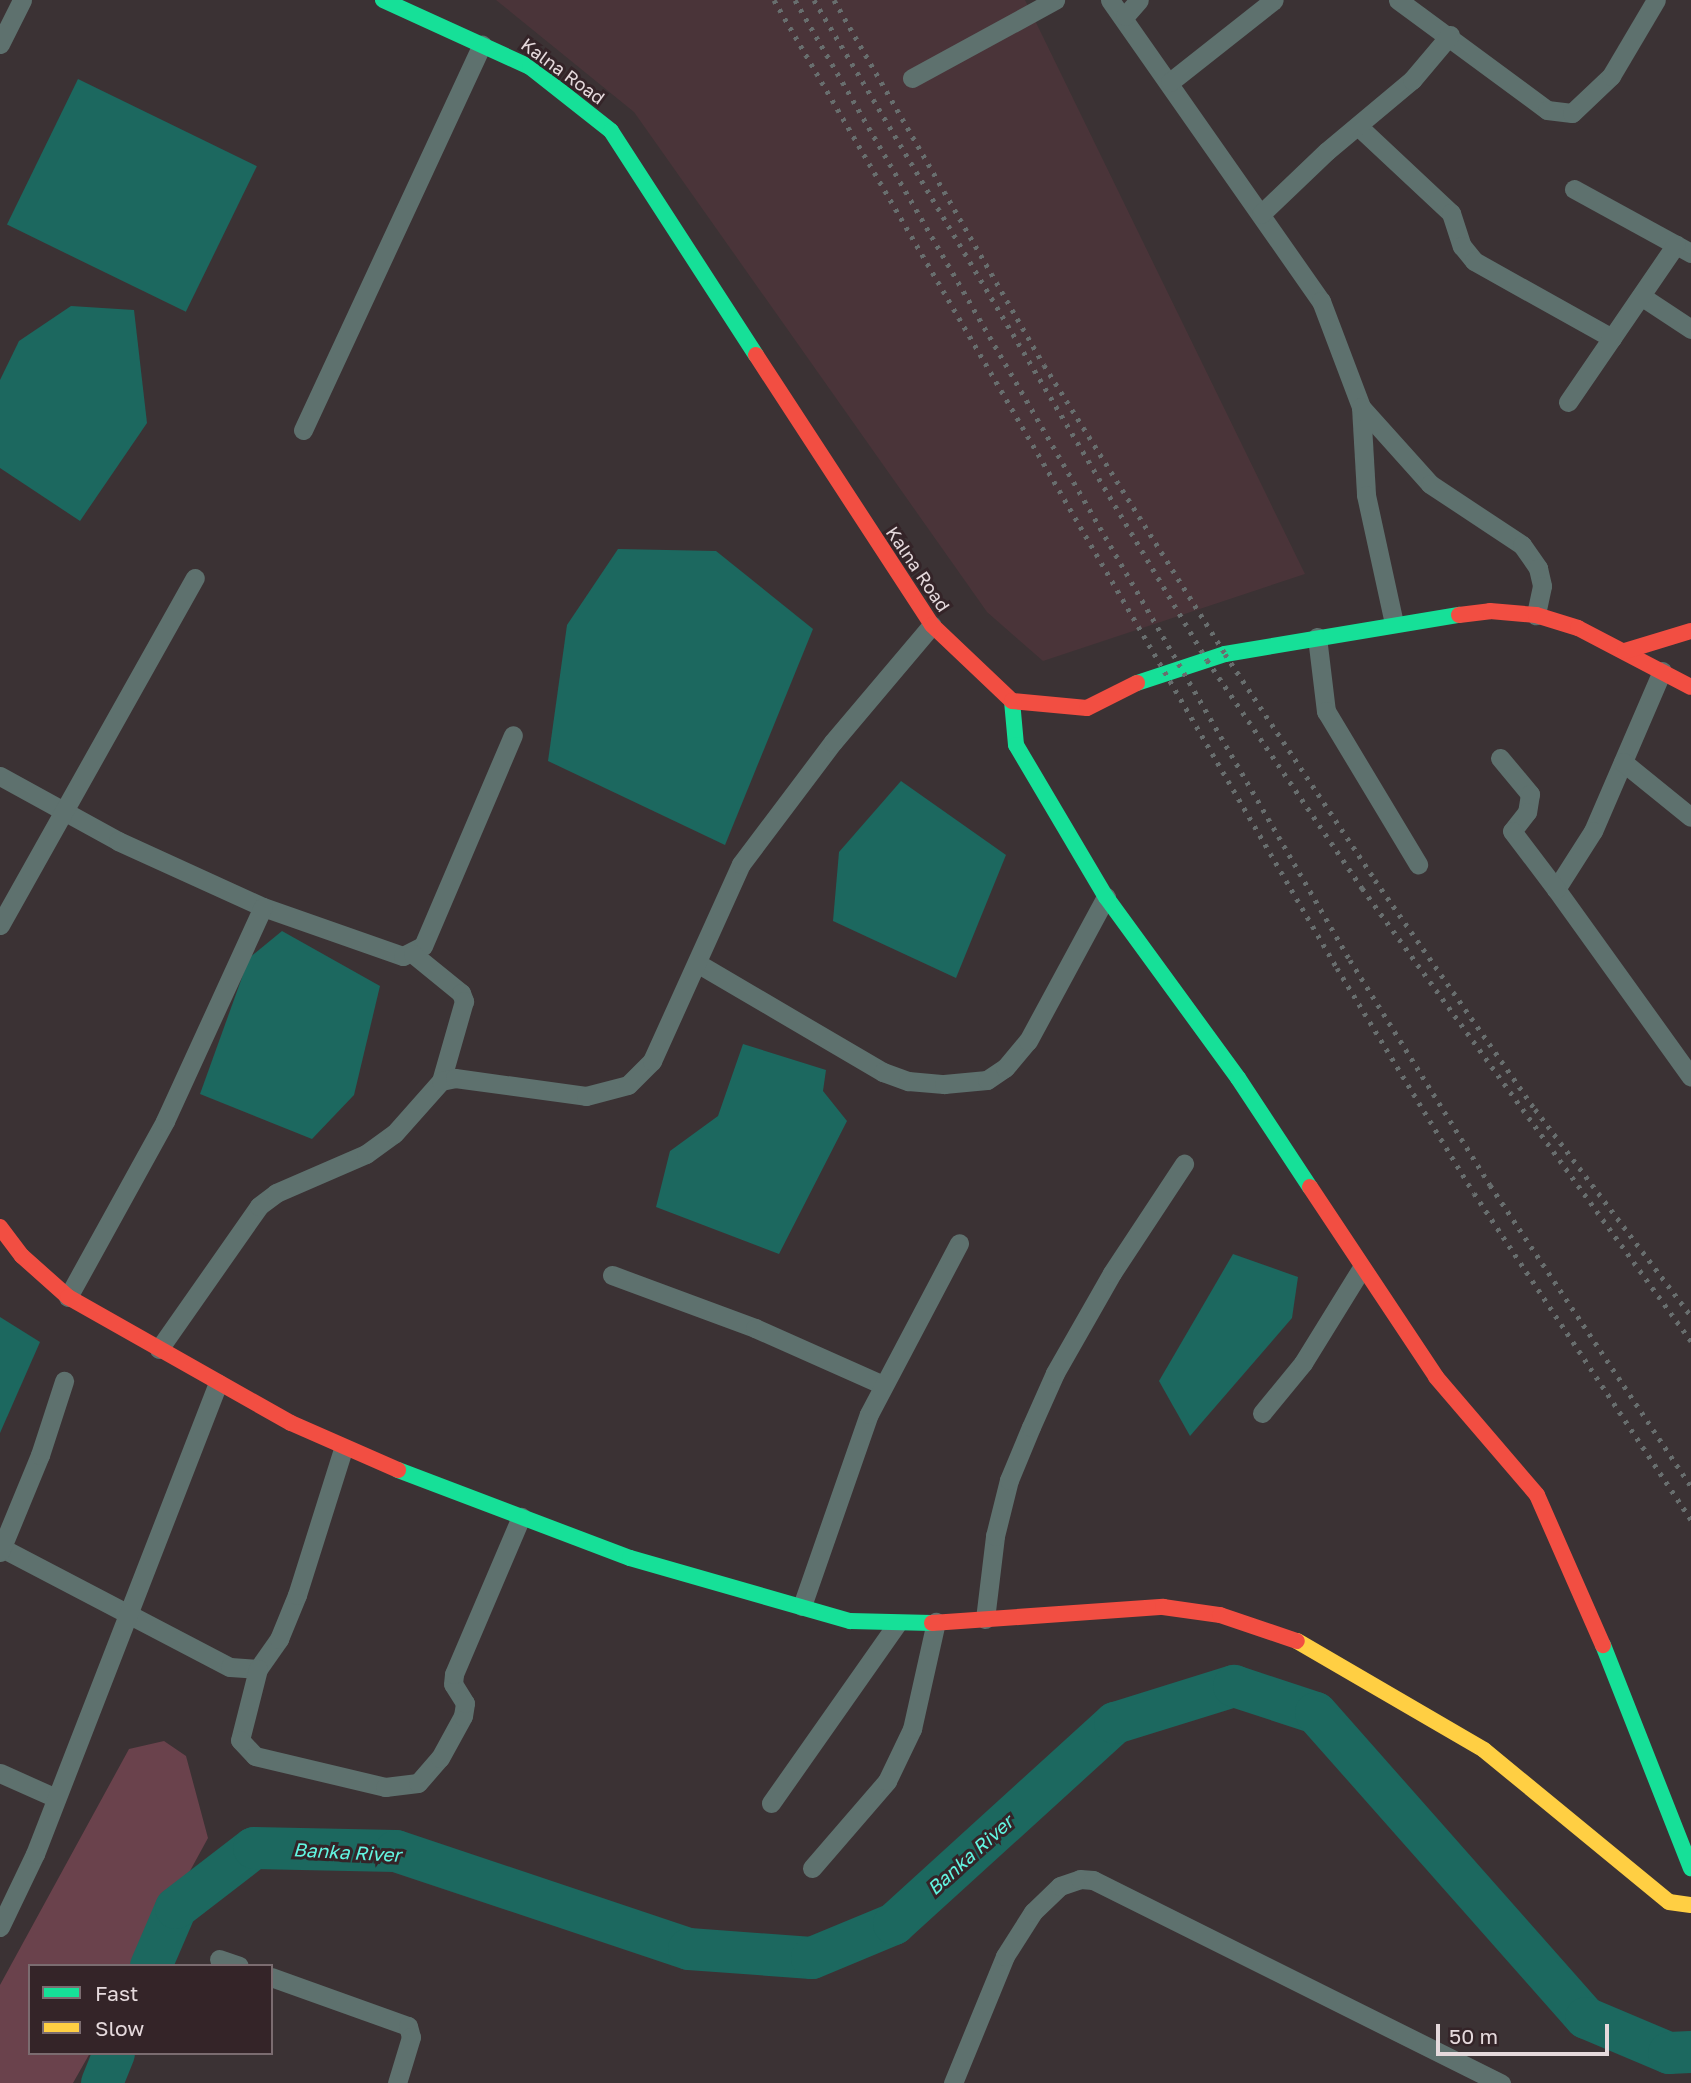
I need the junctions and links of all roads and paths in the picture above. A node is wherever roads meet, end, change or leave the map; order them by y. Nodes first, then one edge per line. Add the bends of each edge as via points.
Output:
1 (22, 0) edge
2 (383, 0) edge
3 (1055, 0) edge
4 (1110, 0) edge
5 (1139, 0) edge
6 (1274, 0) edge
7 (1398, 0) edge
8 (1656, 0) edge
9 (1125, 16) junction
10 (1450, 35) junction
11 (0, 44) edge
12 (482, 44) junction
13 (912, 78) dead end
14 (1170, 82) junction
15 (1359, 127) junction
16 (1574, 189) dead end
17 (1261, 214) junction
18 (1684, 249) edge
19 (1641, 296) junction
20 (1691, 330) edge
21 (1612, 338) junction
22 (1568, 402) dead end
23 (1361, 407) junction
24 (303, 430) dead end
25 (195, 578) dead end
26 (1536, 615) junction
27 (1394, 623) junction
28 (932, 625) junction
29 (1691, 631) edge
30 (1317, 637) junction
31 (1625, 651) junction
32 (1662, 671) junction
33 (1691, 687) edge
34 (1012, 701) junction
35 (513, 735) dead end
36 (1500, 758) dead end
37 (1623, 762) junction
38 (0, 776) edge
39 (65, 812) junction
40 (1691, 817) edge
41 (1418, 864) dead end
42 (1556, 889) junction
43 (1106, 897) junction
44 (263, 907) junction
45 (0, 925) edge
46 (414, 954) junction
47 (697, 963) junction
48 (1691, 1077) edge
49 (441, 1081) junction
50 (1184, 1164) dead end
51 (0, 1227) edge
52 (959, 1243) dead end
53 (1361, 1269) junction
54 (612, 1275) dead end
55 (68, 1297) junction
56 (159, 1349) junction
57 (64, 1381) dead end
58 (218, 1383) junction
59 (883, 1385) junction
60 (1262, 1412) dead end
61 (343, 1450) junction
62 (521, 1517) junction
63 (1, 1549) edge
64 (802, 1606) junction
65 (128, 1616) junction
66 (985, 1619) junction
67 (936, 1622) junction
68 (896, 1625) junction
69 (258, 1669) junction
70 (0, 1773) edge
71 (56, 1798) junction
72 (771, 1803) dead end
73 (812, 1868) dead end
74 (1691, 1868) edge
75 (1691, 1905) edge
76 (0, 1927) edge
77 (219, 1959) dead end
78 (233, 1964) edge
79 (273, 1978) edge
80 (397, 2083) edge
81 (953, 2083) edge
82 (1502, 2083) edge

1 - 11 street
2 - 12 street, Kalna Road
3 - 13 street
4 - 9 street
5 - 9 street
6 - 14 street
7 - 10 street
8 - 10 street via 1611,76 1573,113 1547,110
9 - 14 street
10 - 15 street via 1412,80
12 - 24 street
12 - 28 street, Kalna Road via 530,67 611,131
14 - 17 street
15 - 17 street
15 - 21 street via 1451,213 1462,246 1474,261
16 - 18 street
17 - 23 street via 1321,301
18 - 19 street
19 - 20 street
19 - 21 street
21 - 22 street
23 - 26 street via 1430,484 1522,545 1538,568 1542,586
23 - 27 street via 1366,495
25 - 39 street
26 - 27 street via 1490,611
26 - 31 street via 1578,628
27 - 30 street
28 - 34 street, Kalna Road
28 - 47 street via 833,743 741,864
29 - 31 street
30 - 34 street via 1225,654 1159,673 1087,708
30 - 41 street via 1325,711
31 - 32 street
32 - 33 street
32 - 37 street
34 - 43 street via 1016,745
35 - 46 street via 423,946
36 - 42 street via 1530,794 1527,812 1512,831
37 - 40 street
37 - 42 street via 1593,831
38 - 39 street
39 - 44 street
39 - 45 street
42 - 48 street
43 - 47 street via 1028,1041 1005,1068 987,1080 944,1084 908,1081 883,1072
43 - 53 street via 1238,1078
44 - 46 street via 403,956
44 - 55 street via 165,1121
46 - 49 street via 461,993 464,1001
47 - 49 street via 652,1061 628,1085 586,1096 455,1078
49 - 56 street via 394,1134 366,1154 276,1193 259,1206 207,1274
50 - 66 street via 1112,1273 1055,1373 1031,1427 1009,1480 995,1536
51 - 55 street via 22,1256
52 - 59 street
53 - 60 street via 1303,1363
53 - 74 street via 1436,1377 1537,1494 1617,1676
54 - 59 street via 755,1328
55 - 56 street
56 - 58 street
57 - 63 street
58 - 61 street
58 - 65 street
59 - 64 street via 869,1413
61 - 62 street
61 - 69 street via 297,1595 279,1640
62 - 64 street via 631,1558
62 - 69 street via 454,1674 453,1684 465,1703 463,1716 440,1758 418,1783 385,1787 254,1756 240,1740
63 - 65 street
64 - 68 street via 850,1621
65 - 69 street via 230,1667
65 - 71 street
66 - 67 street
66 - 75 street via 1163,1607 1220,1615 1272,1631 1305,1645 1484,1750 1670,1902
67 - 68 street
67 - 73 street via 912,1730 887,1781
68 - 72 street
70 - 71 street
71 - 76 street
77 - 78 street
79 - 80 street via 408,2026 411,2037
81 - 82 street via 1005,1956 1026,1923 1060,1886 1080,1879 1105,1886

